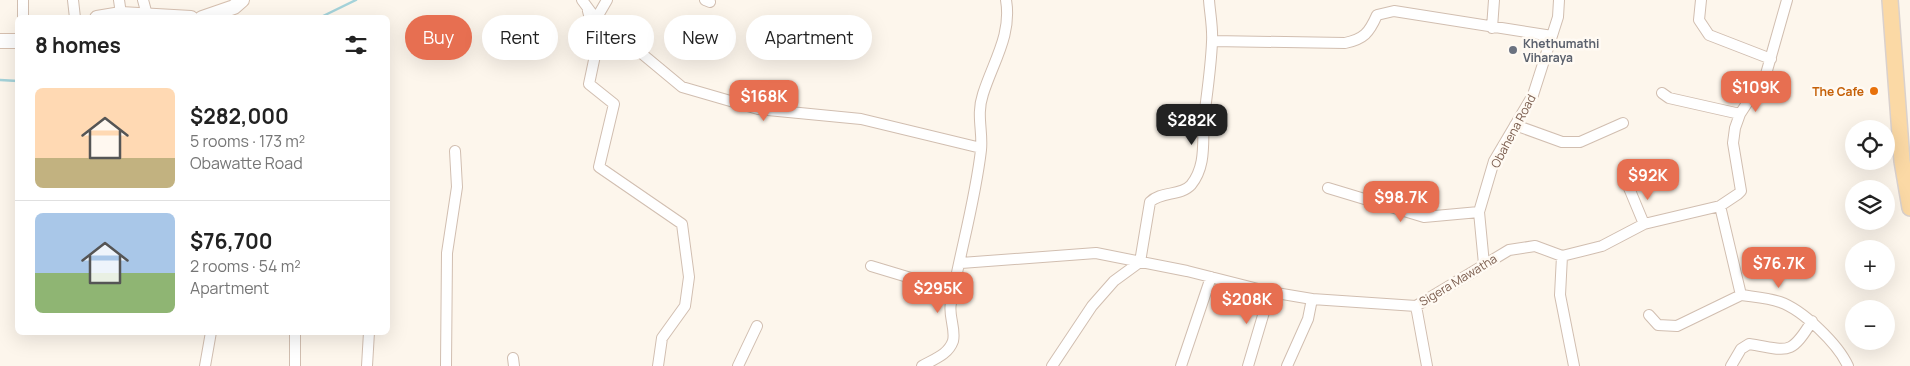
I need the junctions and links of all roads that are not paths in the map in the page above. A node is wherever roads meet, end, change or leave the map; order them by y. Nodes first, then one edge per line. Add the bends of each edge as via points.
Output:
1 (23, 0) edge
2 (73, 0) edge
3 (143, 0) edge
4 (582, 0) edge
5 (607, 0) edge
6 (1006, 0) edge
7 (1210, 0) edge
8 (1494, 0) edge
9 (1559, 0) edge
10 (1701, 0) edge
11 (1788, 0) edge
12 (1890, 0) edge
13 (235, 2) edge
14 (120, 7) edge
15 (588, 10) junction
16 (23, 15) edge
17 (75, 15) edge
18 (103, 15) edge
19 (147, 15) joint
20 (208, 15) edge
21 (592, 15) edge
22 (598, 15) edge
23 (1492, 28) junction
24 (1552, 36) junction
25 (0, 41) edge
26 (15, 41) edge
27 (1212, 41) junction
28 (1771, 59) junction
29 (649, 60) edge
30 (1662, 92) dead end
31 (1740, 114) junction
32 (1623, 123) dead end
33 (1515, 125) junction
34 (981, 148) junction
35 (455, 151) dead end
36 (1328, 188) dead end
37 (1629, 188) dead end
38 (1720, 206) junction
39 (1910, 208) edge
40 (1479, 212) junction
41 (1644, 224) junction
42 (1562, 256) junction
43 (1140, 262) junction
44 (961, 263) junction
45 (1484, 264) junction
46 (870, 266) dead end
47 (1211, 277) junction
48 (954, 291) junction
49 (1270, 292) junction
50 (1741, 294) junction
51 (1312, 299) junction
52 (1416, 306) junction
53 (1649, 315) dead end
54 (1812, 321) junction
55 (757, 326) dead end
56 (210, 335) edge
57 (295, 335) edge
58 (369, 335) edge
59 (204, 366) edge
60 (295, 366) edge
61 (367, 366) edge
62 (446, 366) edge
63 (658, 366) edge
64 (738, 366) edge
65 (922, 366) edge
66 (1052, 366) edge
67 (1181, 366) edge
68 (1248, 366) edge
69 (1287, 366) edge
70 (1427, 366) edge
71 (1574, 366) edge
72 (1731, 366) edge
73 (1848, 366) edge

1 - 16 street
2 - 17 street
3 - 19 street
4 - 15 street
5 - 22 street
6 - 34 street via 1006,35 982,96 978,118
7 - 27 street
8 - 23 street
9 - 24 street, Obahena Road
10 - 28 street via 1699,20 1709,35
11 - 28 street
12 - 39 main road via 1902,161
13 - 20 main road
14 - 18 main road
14 - 19 main road
15 - 21 street
15 - 63 street via 597,46 589,84 614,104 599,167 682,224 689,277 685,306 662,338
23 - 24 street
23 - 27 street via 1394,11 1377,15 1372,27 1360,40 1344,43
24 - 33 street, Obahena Road via 1533,95
25 - 26 main road
27 - 43 street via 1204,147 1199,170 1190,186 1156,196 1150,202
28 - 31 street via 1766,74
29 - 34 street via 682,88 758,109 861,119
30 - 31 street via 1669,98
31 - 38 street via 1733,143 1740,191
32 - 33 street via 1580,142 1562,142
33 - 40 street, Obahena Road via 1494,161
34 - 44 street
35 - 62 street via 457,187 447,252
36 - 40 street via 1424,217
37 - 41 street
38 - 41 street
38 - 50 street
40 - 45 street, Obahena Road
41 - 42 street via 1602,246
42 - 45 street, Sigera Mawatha via 1535,246 1509,250
42 - 71 street via 1560,295
43 - 44 street, Sigera Mawatha via 1096,253
43 - 47 street, Sigera Mawatha
43 - 66 street via 1114,281 1092,306
44 - 48 street
45 - 52 street, Sigera Mawatha
46 - 48 street
47 - 49 street, Sigera Mawatha
47 - 67 street
48 - 65 street via 950,306 954,339 948,352
49 - 51 street, Sigera Mawatha
49 - 68 street
50 - 53 street via 1677,326 1658,325
50 - 54 street via 1782,302
51 - 52 street, Sigera Mawatha
51 - 69 street via 1308,319
52 - 70 street
54 - 72 street via 1798,344 1787,350 1749,344 1741,349
54 - 73 street
55 - 64 street
56 - 59 street
57 - 60 street
58 - 61 street

